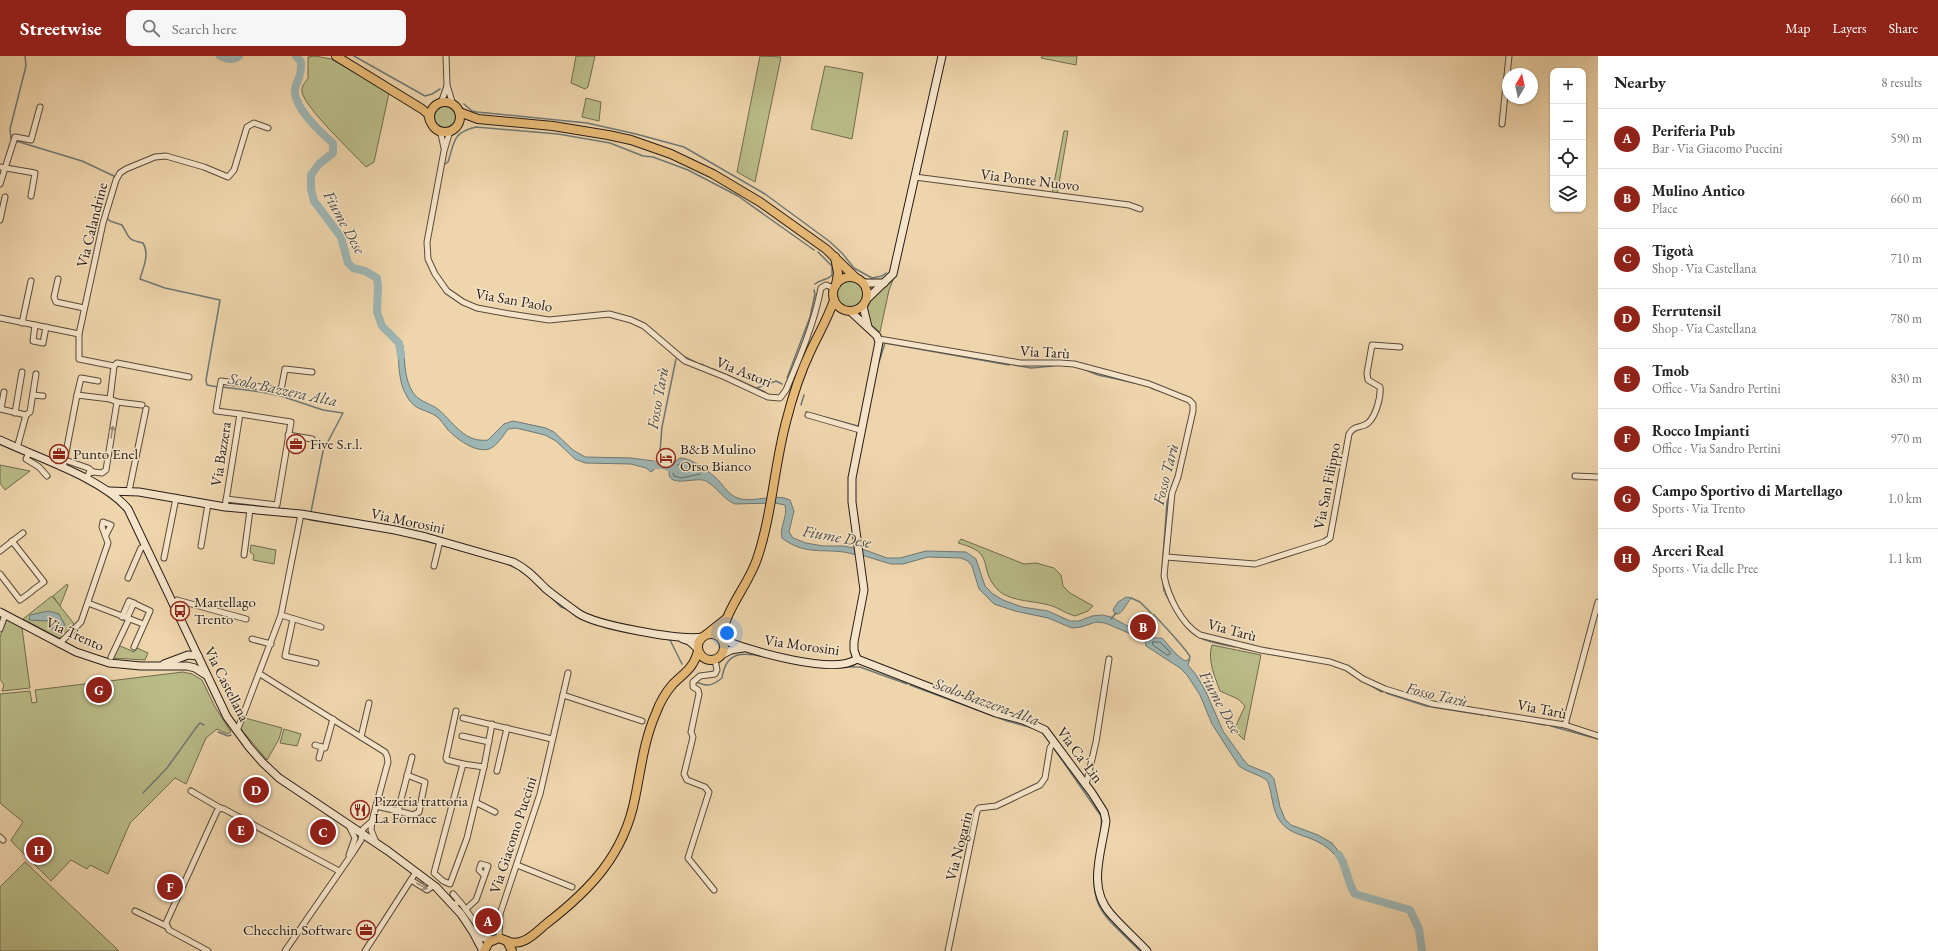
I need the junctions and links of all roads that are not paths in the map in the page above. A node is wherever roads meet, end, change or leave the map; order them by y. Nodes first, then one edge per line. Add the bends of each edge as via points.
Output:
1 (336, 56) edge
2 (446, 56) edge
3 (942, 56) edge
4 (1509, 56) edge
5 (447, 85) junction
6 (413, 102) junction
7 (438, 104) junction
8 (452, 105) junction
9 (40, 107) dead end
10 (458, 112) junction
11 (478, 120) junction
12 (430, 121) junction
13 (1502, 124) dead end
14 (457, 125) junction
15 (268, 128) dead end
16 (437, 130) junction
17 (450, 131) junction
18 (444, 150) junction
19 (2, 168) edge
20 (915, 178) junction
21 (0, 184) edge
22 (31, 196) dead end
23 (5, 197) dead end
24 (1140, 209) dead end
25 (0, 216) edge
26 (835, 256) junction
27 (856, 278) junction
28 (58, 279) dead end
29 (31, 281) dead end
30 (864, 284) junction
31 (884, 284) junction
32 (835, 286) junction
33 (834, 300) junction
34 (865, 302) junction
35 (84, 308) junction
36 (847, 311) junction
37 (0, 318) edge
38 (631, 320) joint
39 (22, 323) junction
40 (35, 325) junction
41 (46, 327) junction
42 (869, 330) junction
43 (79, 334) junction
44 (818, 336) junction
45 (879, 339) junction
46 (1400, 347) dead end
47 (114, 366) junction
48 (22, 372) dead end
49 (312, 372) dead end
50 (36, 374) dead end
51 (189, 377) dead end
52 (98, 381) dead end
53 (4, 392) dead end
54 (33, 395) junction
55 (77, 395) junction
56 (43, 396) dead end
57 (110, 399) junction
58 (117, 402) junction
59 (142, 405) dead end
60 (1, 409) edge
61 (146, 409) dead end
62 (15, 413) junction
63 (240, 414) junction
64 (26, 415) junction
65 (808, 415) dead end
66 (860, 430) junction
67 (288, 435) junction
68 (312, 439) dead end
69 (0, 440) edge
70 (17, 448) junction
71 (28, 453) junction
72 (65, 460) junction
73 (63, 468) junction
74 (93, 472) junction
75 (47, 476) dead end
76 (1575, 476) dead end
77 (1598, 478) edge
78 (87, 479) junction
79 (110, 491) junction
80 (129, 491) junction
81 (176, 498) junction
82 (226, 498) junction
83 (208, 504) junction
84 (225, 507) junction
85 (250, 510) junction
86 (301, 514) junction
87 (23, 533) dead end
88 (107, 536) dead end
89 (440, 541) junction
90 (12, 542) junction
91 (146, 546) junction
92 (201, 546) dead end
93 (0, 551) edge
94 (244, 555) dead end
95 (1166, 557) junction
96 (164, 558) dead end
97 (434, 566) dead end
98 (0, 574) edge
99 (128, 578) dead end
100 (176, 600) dead end
101 (1598, 602) edge
102 (88, 603) junction
103 (3, 614) edge
104 (281, 615) junction
105 (126, 618) junction
106 (246, 619) dead end
107 (294, 619) junction
108 (726, 619) junction
109 (144, 624) junction
110 (321, 627) dead end
111 (0, 629) edge
112 (189, 636) junction
113 (705, 636) junction
114 (680, 637) junction
115 (252, 639) dead end
116 (722, 640) junction
117 (59, 644) junction
118 (271, 644) junction
119 (134, 647) dead end
120 (743, 648) junction
121 (698, 650) junction
122 (723, 654) junction
123 (198, 656) junction
124 (111, 657) dead end
125 (182, 657) junction
126 (856, 659) junction
127 (1109, 659) dead end
128 (713, 660) junction
129 (316, 663) dead end
130 (163, 665) junction
131 (187, 666) junction
132 (690, 669) junction
133 (568, 673) dead end
134 (260, 674) junction
135 (207, 676) junction
136 (563, 695) junction
137 (369, 703) dead end
138 (456, 711) dead end
139 (463, 718) dead end
140 (333, 719) junction
141 (642, 722) dead end
142 (492, 724) junction
143 (1565, 725) junction
144 (507, 728) junction
145 (237, 731) junction
146 (462, 736) dead end
147 (1598, 736) edge
148 (361, 738) junction
149 (552, 739) junction
150 (489, 742) junction
151 (1053, 744) junction
152 (315, 745) dead end
153 (322, 747) junction
154 (412, 757) dead end
155 (319, 758) dead end
156 (463, 764) junction
157 (484, 767) junction
158 (498, 771) dead end
159 (407, 775) junction
160 (1086, 786) junction
161 (190, 791) dead end
162 (477, 803) junction
163 (376, 806) junction
164 (220, 808) junction
165 (399, 812) junction
166 (495, 812) dead end
167 (398, 819) dead end
168 (345, 822) junction
169 (369, 824) junction
170 (362, 834) junction
171 (355, 838) junction
172 (360, 842) junction
173 (377, 843) junction
174 (348, 860) junction
175 (517, 865) junction
176 (339, 871) junction
177 (416, 872) junction
178 (484, 875) dead end
179 (411, 880) junction
180 (443, 881) junction
181 (435, 886) junction
182 (572, 887) dead end
183 (714, 890) dead end
184 (453, 894) dead end
185 (457, 904) junction
186 (466, 909) junction
187 (134, 911) dead end
188 (166, 926) junction
189 (474, 932) junction
190 (482, 932) dead end
191 (528, 938) junction
192 (499, 940) junction
193 (208, 951) edge
194 (285, 951) edge
195 (365, 951) edge
196 (484, 951) edge
197 (512, 951) edge
198 (517, 951) edge
199 (948, 951) edge
200 (1147, 951) edge

1 - 6 main road
2 - 5 street
3 - 20 street
4 - 13 street
5 - 7 street
5 - 8 street
6 - 7 main road
6 - 12 main road via 428,114
7 - 8 main road
7 - 12 main road via 430,112
8 - 10 main road
9 - 19 street via 31,140 15,137
10 - 11 main road
10 - 14 main road
11 - 14 main road
11 - 26 main road via 582,130 631,140 671,154 738,188
12 - 16 main road
14 - 17 main road
15 - 35 street, Via Calandrine via 254,124 247,127 234,170 228,177 166,156 156,157 126,169 117,178 105,214
16 - 17 main road
16 - 18 street, Via San Paolo via 443,138
17 - 18 street, Via San Paolo
18 - 38 street, Via San Paolo via 427,242 428,259 447,291 477,308 510,314 549,320 609,314
19 - 21 street
19 - 22 street via 35,173
20 - 24 street, Via Ponte Nuovo via 1129,205
20 - 31 street via 893,274
23 - 25 street
26 - 27 main road
26 - 32 main road via 838,274
27 - 30 main road
27 - 32 main road via 845,278
28 - 35 street, Via Calandrine via 54,297 56,302
29 - 39 street
30 - 31 street
30 - 34 main road
31 - 34 street via 874,290
32 - 33 main road
32 - 38 street, Via Astori via 826,285 821,288 810,330 786,390 780,398 768,397 685,361 644,326
33 - 36 main road
33 - 44 main road
34 - 36 main road
34 - 42 street via 865,320
35 - 43 street, Via Calandrine
36 - 42 street
36 - 44 main road via 833,316
37 - 39 street
39 - 40 street
40 - 41 street
40 - 41 street via 33,338 36,343 43,343
41 - 43 street
42 - 45 street
43 - 47 street, Via Calandrine via 79,359
44 - 108 main road via 786,420 761,547 754,569
45 - 66 street
45 - 95 street, Via Tarù via 1020,363 1068,363 1149,384 1189,400 1193,404 1193,411 1172,493
46 - 95 street, Via San Filippo via 1372,345 1368,380 1380,387 1380,394 1367,424 1353,428 1349,434 1330,538 1255,564
47 - 51 street, Via Calandrine via 117,363
47 - 57 street
48 - 62 street
49 - 63 street, Via Bazzera via 285,368 281,390 221,381 216,411
50 - 54 street
52 - 55 street via 81,378
53 - 60 street
54 - 56 street
54 - 64 street via 30,412
55 - 57 street
55 - 72 street
57 - 58 street
58 - 59 street
74 -> 58 street via 102,473 106,470
60 - 62 street
61 - 80 street
62 - 64 street
63 - 67 street, Via Bazzera via 291,422
63 - 82 street, Via Bazzera
64 - 70 street
65 - 66 street
66 - 126 street via 852,483 864,590 854,642
67 - 68 street
67 - 82 street, Via Bazzera via 276,505
69 - 70 street, Via Castellana
70 - 71 street, Via Castellana
71 - 73 street, Via Castellana
71 - 75 street via 26,459
72 - 73 street
72 - 74 street
73 - 78 street, Via Castellana
74 - 78 street
76 - 77 street
78 - 79 street, Via Castellana
79 - 80 street, Via Morosini
79 - 91 street, Via Castellana via 128,509
80 - 81 street, Via Morosini
81 - 83 street, Via Morosini
81 - 96 street
82 - 84 street, Via Bazzera
83 - 84 street, Via Morosini
83 - 92 street
84 - 85 street, Via Morosini
85 - 86 street, Via Morosini
85 - 94 street
86 - 89 street, Via Morosini via 407,532
86 - 104 street
87 - 90 street
88 - 102 street via 108,543
89 - 97 street
89 - 114 street, Via Morosini via 491,555 524,568 547,589 590,619
90 - 93 street
90 - 98 street via 44,582 20,600
91 - 99 street via 141,548
91 - 112 street, Via Castellana
95 - 143 street, Via Tarù via 1166,587 1186,623 1200,635 1261,650 1330,662 1347,668 1385,689 1433,704
100 - 106 street
101 - 143 street
102 - 105 street
102 - 117 street via 81,622
103 - 111 street
103 - 117 street, Via Trento
104 - 107 street
104 - 118 street
105 - 109 street
105 - 109 street via 128,602 134,603 150,611
105 - 124 street
107 - 110 street
107 - 129 street via 285,656
108 - 113 main road
108 - 116 main road
109 - 119 street
112 - 123 street, Via Castellana
112 - 125 street via 187,650
113 - 114 street, Via Morosini
113 - 116 main road via 717,635
113 - 121 main road via 699,642
114 - 121 street, Via Morosini via 689,641
115 - 118 street
116 - 120 street, Via Morosini
116 - 122 main road via 725,648
117 - 130 street, Via Trento via 109,663 135,666
118 - 134 street
120 - 122 street, Via Morosini
120 - 126 street, Via Morosini via 825,664 850,663
121 - 128 main road via 703,658
121 - 132 main road
122 - 128 main road
123 - 125 street
123 - 131 street
123 - 135 street, Via Castellana
125 - 130 street
126 - 151 street, Via Ca' Lin via 996,713 1032,724 1045,730
127 - 160 street
128 - 132 main road
128 - 183 street via 717,670 715,674 700,676 693,682 692,687 698,690 699,694 691,732 692,743 684,774 687,780 705,787 709,792 688,858
130 - 131 street, Via Trento
131 - 135 street
132 - 191 main road via 669,689 653,719 645,745 632,812 613,855 597,879 577,900
133 - 136 street, Via Giacomo Puccini
134 - 140 street
134 - 145 street
135 - 145 street, Via Castellana via 227,717
136 - 141 street
136 - 149 street, Via Giacomo Puccini
137 - 148 street
138 - 156 street via 446,758
139 - 142 street
140 - 148 street
140 - 153 street via 325,748
142 - 144 street
142 - 150 street
143 - 147 street, Via Tarù
144 - 149 street
144 - 158 street
145 - 168 street, Via Castellana via 279,778
146 - 150 street
148 - 163 street via 384,752 388,760
149 - 175 street, Via Giacomo Puccini via 540,794
150 - 157 street
151 - 160 street, Via Ca' Lin
151 - 199 street, Via Nogarin via 1045,778 1040,785 1002,804 979,808 977,811
152 - 153 street
153 - 155 street
154 - 159 street
156 - 157 street
156 - 180 street via 434,873
157 - 162 street
159 - 165 street
159 - 165 street via 423,780 426,784 419,812 413,815
160 - 200 street, Via Ca' Lin via 1106,816 1096,876 1100,898 1110,914
161 - 164 street
162 - 166 street
162 - 180 street via 460,861 449,886
163 - 165 street
163 - 169 street
164 - 176 street
164 - 188 street
165 - 167 street
168 - 169 street via 358,826
168 - 170 street, Via Castellana
168 - 171 street via 353,831
169 - 170 street
169 - 173 street
170 - 171 street
170 - 172 street
170 - 173 street, Via Castellana
171 - 174 street
172 - 173 street via 367,840
172 - 174 street
173 - 177 street, Via Castellana
174 - 176 street
175 - 182 street
175 - 192 street, Via Giacomo Puccini via 500,914
176 - 194 street
177 - 179 street
177 - 181 street, Via Castellana
178 - 186 street via 476,900
179 -> 181 street via 427,890
179 - 195 street
180 - 181 street
181 - 185 street, Via Castellana
184 - 185 street, Via Castellana
185 - 186 street, Via Castellana
185 - 189 street, Via Castellana
186 - 190 street, Via Castellana
187 - 188 street
188 - 193 street
189 - 192 street, Via Castellana via 481,938
189 - 196 street, Via Castellana
191 - 192 main road via 516,944
191 - 198 main road
192 - 196 main road via 486,945
192 - 197 main road

